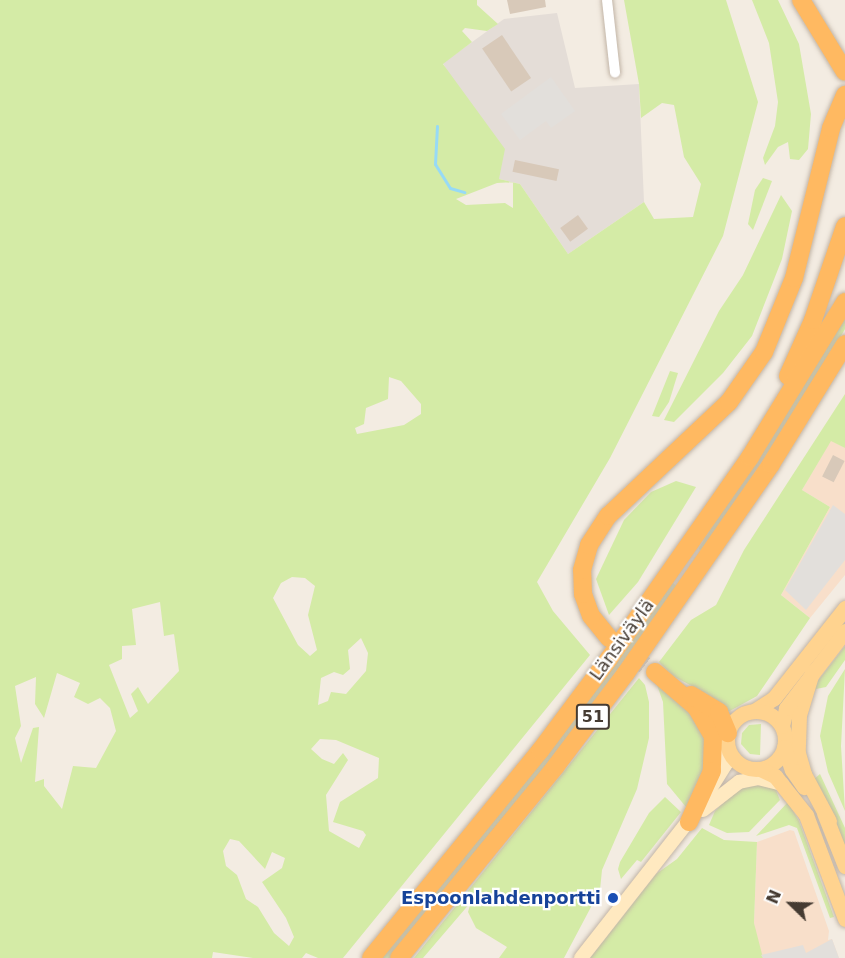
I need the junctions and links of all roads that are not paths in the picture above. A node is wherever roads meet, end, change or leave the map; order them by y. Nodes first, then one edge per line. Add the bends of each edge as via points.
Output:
1 (606, 0) edge
2 (801, 0) edge
3 (845, 72) edge
4 (615, 73) dead end
5 (845, 95) edge
6 (845, 226) edge
7 (845, 302) edge
8 (845, 344) edge
9 (750, 457) junction
10 (845, 608) edge
11 (845, 631) edge
12 (609, 638) tunnel mouth
13 (812, 672) junction
14 (754, 711) junction
15 (782, 726) junction
16 (728, 740) junction
17 (784, 747) junction
18 (757, 769) junction
19 (782, 784) junction
20 (703, 810) junction
21 (829, 821) junction
22 (689, 822) junction
23 (845, 866) edge
24 (845, 919) edge
25 (371, 958) edge
26 (399, 958) edge
27 (581, 958) edge

1 - 4 street
2 - 3 highway
5 - 12 highway via 831,128 794,278 764,352 729,402 608,516 589,545 582,570 583,594 591,616
6 - 9 highway via 813,320
7 - 9 highway, Länsiväylä / 51
8 - 26 highway, Länsiväylä / 51 via 765,473 646,645 556,766
9 - 25 highway, Länsiväylä / 51 via 540,751
10 - 14 main road via 774,698
11 - 13 main road
13 - 15 main road via 783,713
13 - 21 main road via 799,715 798,753 804,774
14 - 15 main road via 770,714
14 - 16 main road via 737,717
15 - 17 main road
16 - 18 main road via 740,765
16 - 22 main road via 726,764 719,779
16 - 22 highway via 723,718 713,707 651,670 696,707 713,736 712,771
17 - 18 main road via 775,762
17 - 21 main road via 792,770
18 - 19 main road via 772,774
18 - 20 main road via 725,784
19 - 20 main road via 758,778 739,782
19 - 24 main road via 798,801 815,834
20 - 22 main road
21 - 23 main road
22 - 27 main road

